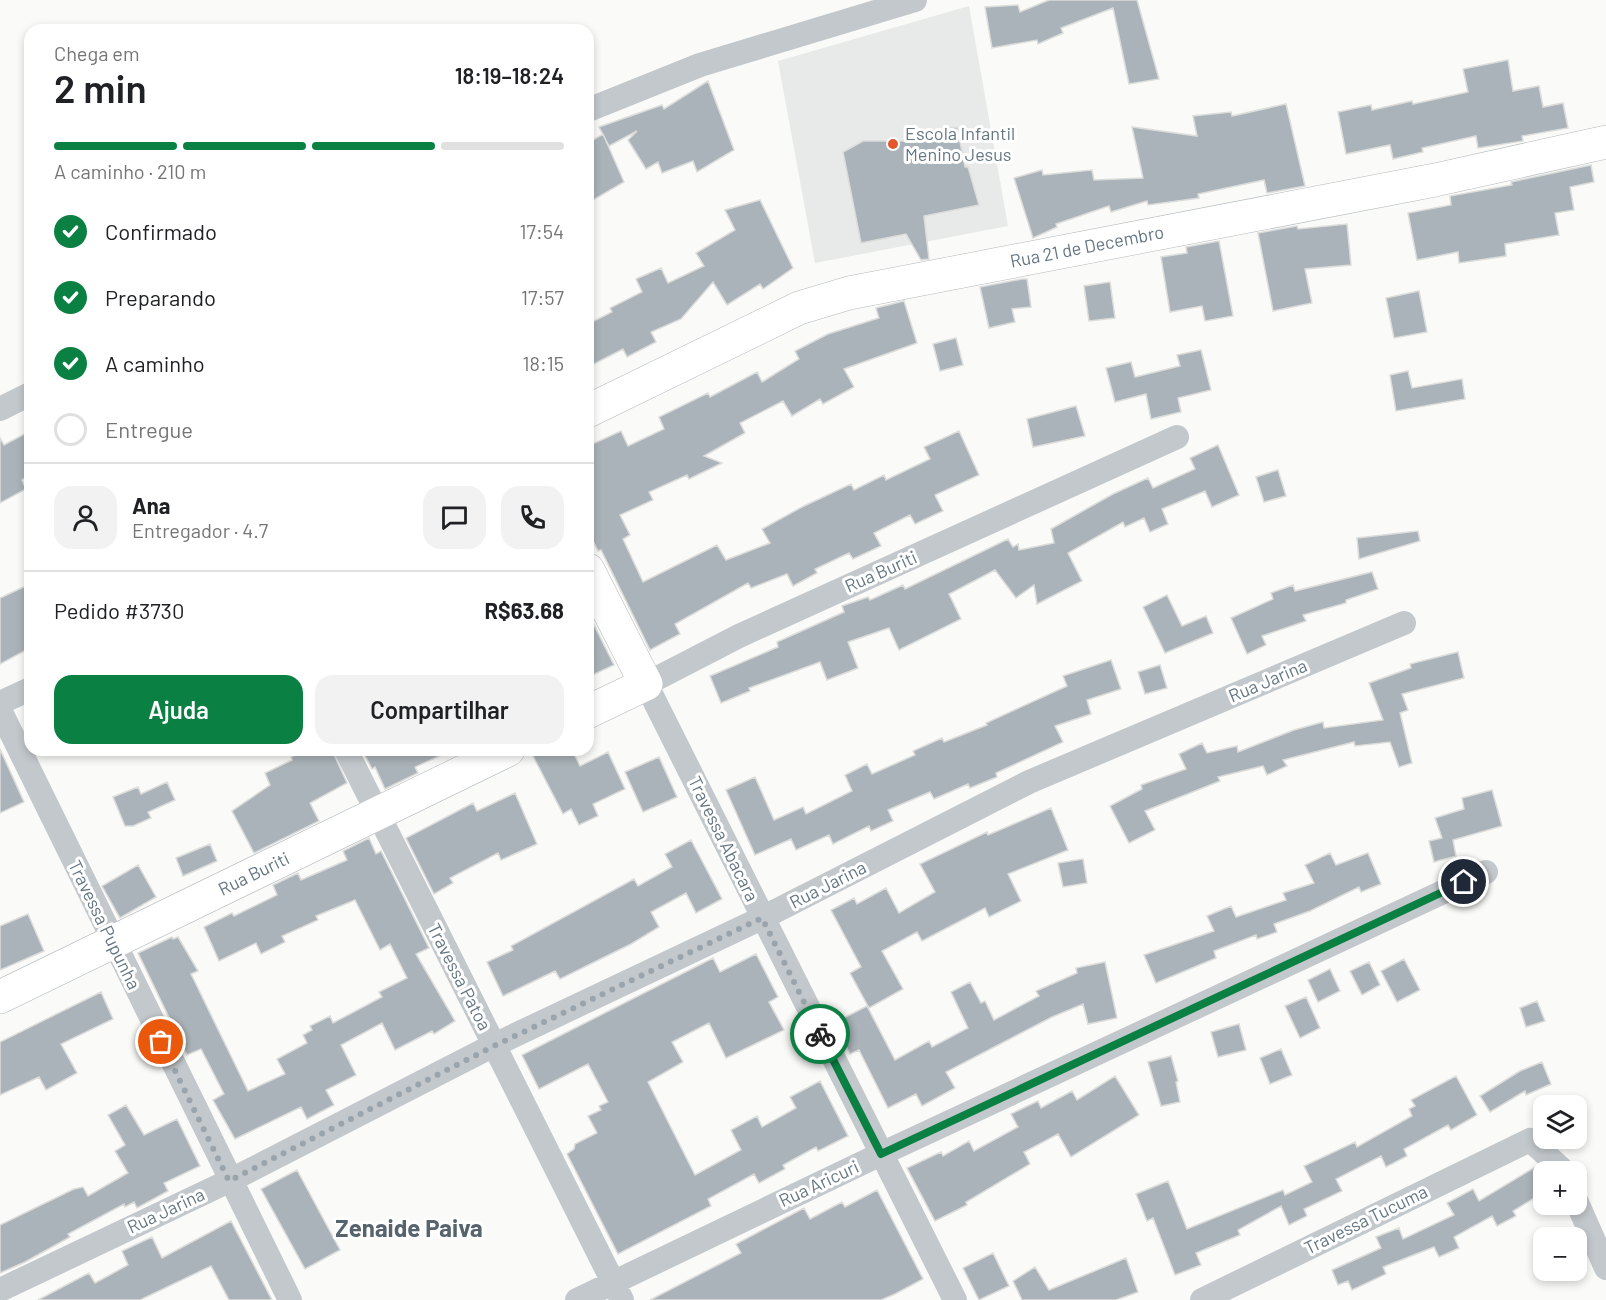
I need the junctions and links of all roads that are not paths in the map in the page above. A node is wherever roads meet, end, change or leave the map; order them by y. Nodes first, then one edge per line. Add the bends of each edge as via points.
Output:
1 (915, 0) edge
2 (594, 108) edge
3 (1606, 142) edge
4 (24, 397) edge
5 (594, 408) edge
6 (0, 409) edge
7 (1178, 437) dead end
8 (594, 582) edge
9 (1404, 623) dead end
10 (646, 684) junction
11 (24, 692) edge
12 (0, 704) edge
13 (594, 709) edge
14 (0, 710) edge
15 (349, 756) edge
16 (496, 756) edge
17 (377, 815) junction
18 (1486, 872) dead end
19 (762, 918) junction
20 (113, 942) junction
21 (0, 997) edge
22 (494, 1046) junction
23 (881, 1154) junction
24 (1552, 1161) edge
25 (229, 1181) junction
26 (1583, 1215) edge
27 (1606, 1268) edge
28 (0, 1290) edge
29 (617, 1291) edge
30 (290, 1300) edge
31 (577, 1300) edge
32 (955, 1300) edge
33 (1203, 1300) edge

1 - 2 street via 710,62
3 - 5 street, Rua 21 de Decembro via 1434,180 849,293 800,308
4 - 6 street
7 - 10 street, Rua Buriti via 739,636
8 - 10 street, Travessa Abacara
9 - 19 street, Rua Jarina via 1029,782
10 - 13 street, Rua Buriti
10 - 19 street, Travessa Abacara
11 - 12 street
14 - 20 street, Travessa Pupunha
15 - 17 street, Travessa Patoa
16 - 17 street, Rua Buriti
17 - 20 street, Rua Buriti
17 - 22 street, Travessa Patoa
18 - 23 street, Rua Aricuri
19 - 22 street, Rua Jarina
19 - 23 street, Travessa Abacara
20 - 21 street, Rua Buriti
20 - 25 street, Travessa Pupunha
22 - 25 street, Rua Jarina
22 - 29 street, Travessa Patoa
23 - 29 street, Rua Aricuri
23 - 32 street, Travessa Abacara
24 - 33 street, Travessa Tucuma via 1530,1140
25 - 28 street, Rua Jarina
25 - 30 street, Travessa Pupunha
26 - 27 street
29 - 31 street, Rua Aricuri

